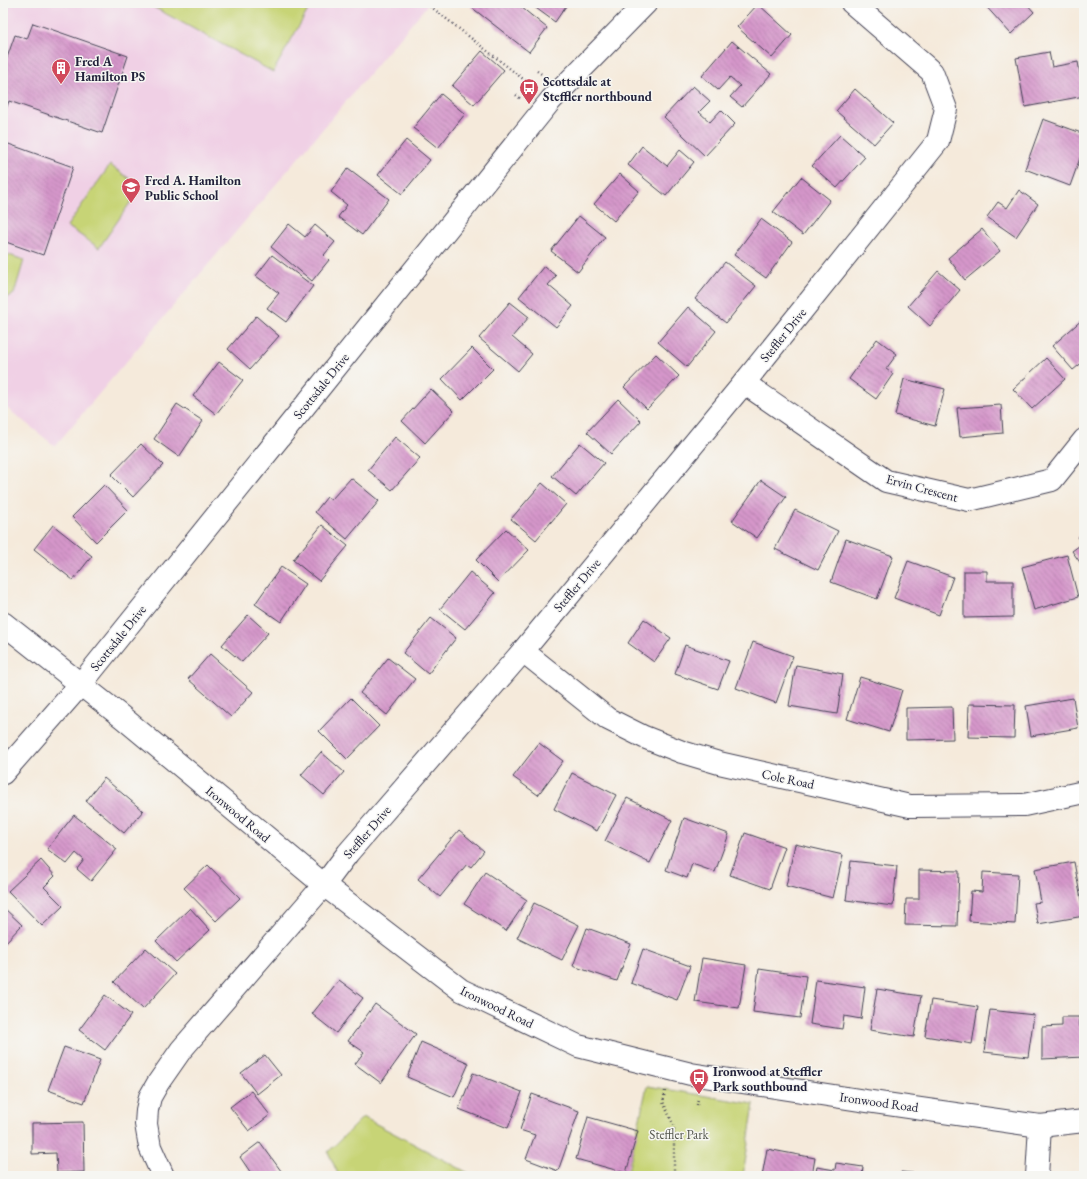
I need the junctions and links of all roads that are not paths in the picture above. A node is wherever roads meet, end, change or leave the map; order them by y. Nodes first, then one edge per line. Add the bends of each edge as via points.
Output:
1 (646, 3) edge
2 (852, 3) edge
3 (744, 383) junction
4 (1084, 440) edge
5 (3, 623) edge
6 (523, 652) junction
7 (81, 684) junction
8 (3, 773) edge
9 (1084, 792) edge
10 (324, 885) junction
11 (1084, 1122) edge
12 (1040, 1126) junction
13 (162, 1176) edge
14 (1037, 1176) edge

1 - 7 street, Scottsdale Drive via 551,100
2 - 3 street, Steffler Drive via 932,72 946,109 938,141
3 - 4 street, Ervin Crescent via 886,481 969,500 1052,480
3 - 6 street, Steffler Drive
5 - 7 street, Ironwood Road
6 - 9 street, Cole Road via 608,719 644,737 719,763 910,806 1024,805
6 - 10 street, Steffler Drive via 348,853
7 - 8 street, Scottsdale Drive
7 - 10 street, Ironwood Road
10 - 12 street, Ironwood Road via 461,990 578,1046 692,1074
10 - 13 street, Steffler Drive via 182,1050 158,1082 150,1097 146,1124 150,1147
11 - 12 street, Ironwood Road
12 - 14 street

